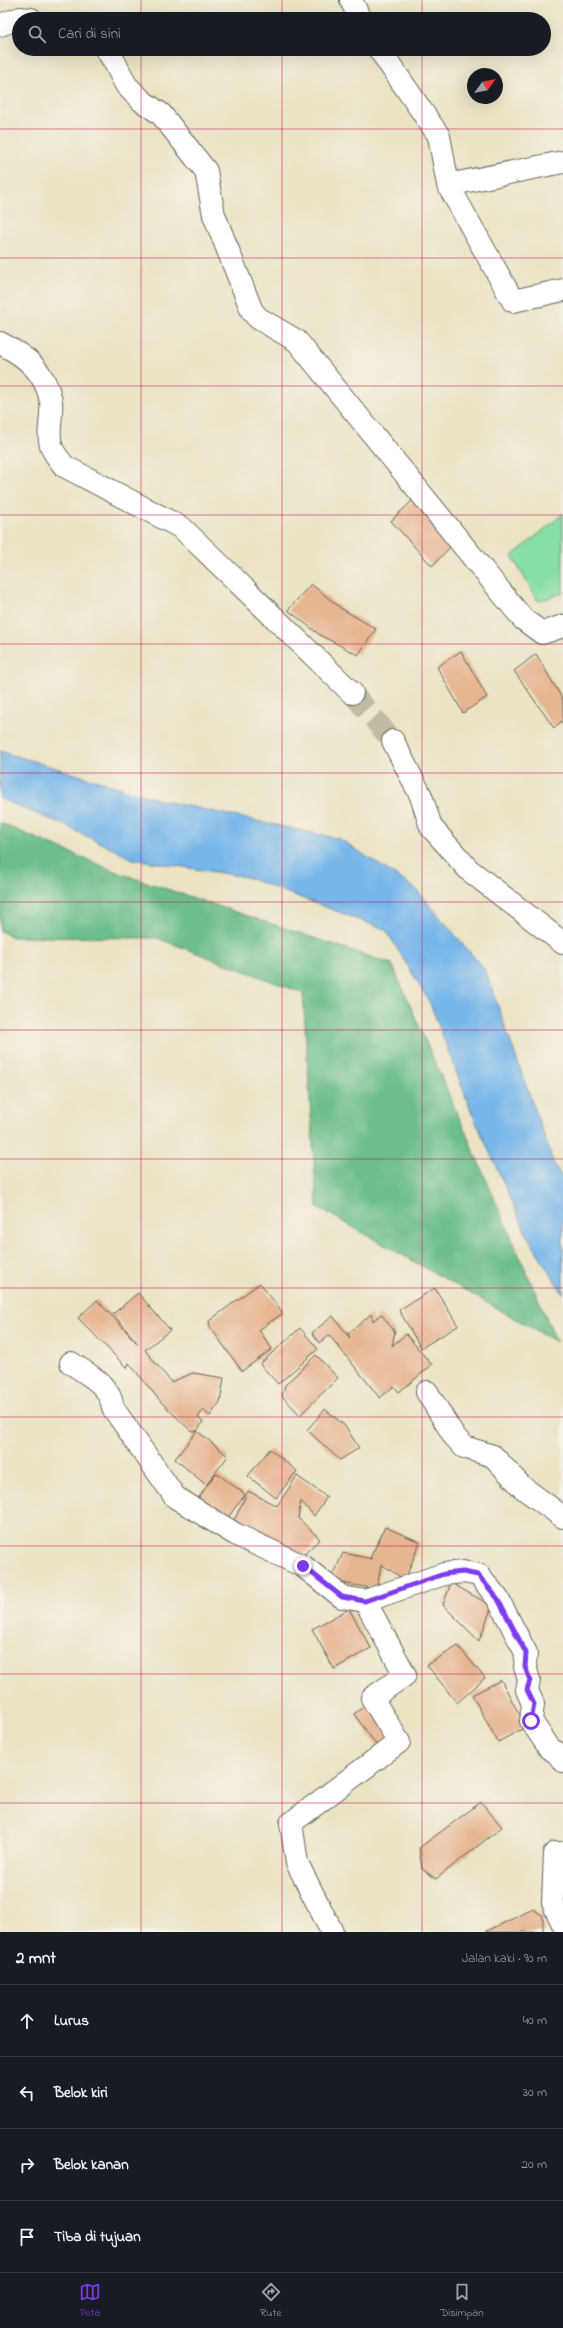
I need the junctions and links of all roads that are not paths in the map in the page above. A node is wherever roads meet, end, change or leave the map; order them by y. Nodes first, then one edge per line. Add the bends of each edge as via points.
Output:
1 (351, 0) edge
2 (357, 12) edge
3 (12, 21) edge
4 (0, 25) edge
5 (111, 56) edge
6 (384, 56) edge
7 (563, 162) edge
8 (448, 186) junction
9 (563, 290) edge
10 (0, 343) edge
11 (563, 626) edge
12 (352, 692) tunnel mouth
13 (393, 740) tunnel mouth
14 (563, 943) edge
15 (71, 1363) dead end
16 (427, 1392) dead end
17 (563, 1517) edge
18 (365, 1601) junction
19 (563, 1761) edge
20 (563, 1853) edge
21 (563, 1924) edge
22 (332, 1932) edge

1 - 2 street
3 - 4 street
5 - 11 street via 126,86 161,114 206,171 214,215 252,311 269,325 297,341 523,619 542,633
6 - 8 street via 439,136
7 - 8 street
8 - 9 street via 513,301
10 - 12 street via 19,353 38,369 51,401 52,448 64,466 182,528
13 - 14 street via 421,796 431,827 469,870
15 - 18 street via 94,1378 111,1396 113,1408 175,1497 235,1534 303,1566 342,1597
16 - 17 street via 454,1436 464,1446 493,1456 522,1487
18 - 19 street via 444,1574 463,1572 478,1575 498,1599 526,1653 525,1667 530,1680 527,1690 534,1704 531,1721 550,1749
18 - 22 street via 405,1675 372,1698 399,1742 291,1823 297,1863
20 - 21 street via 555,1853 553,1903

